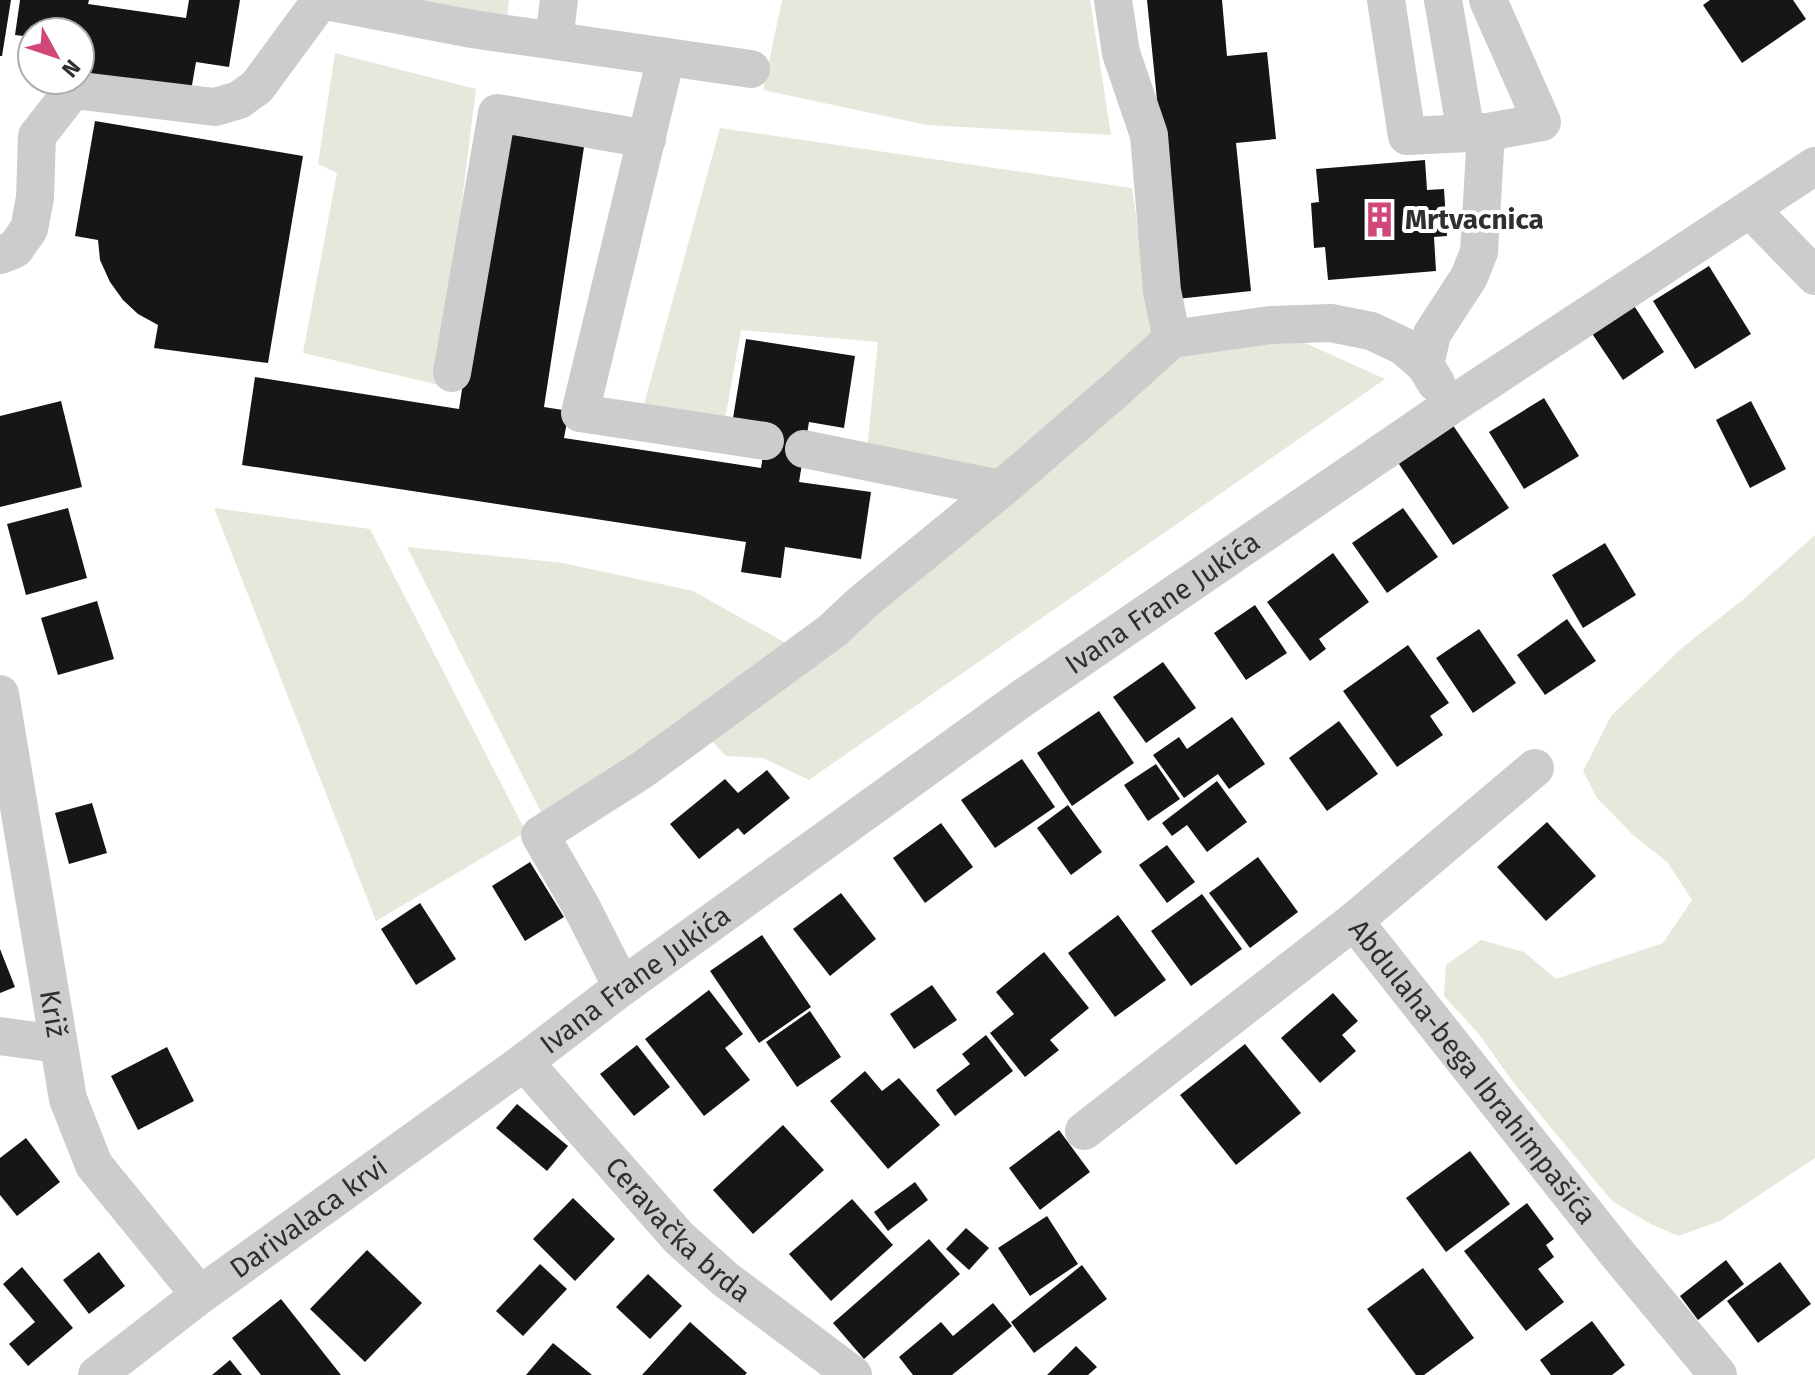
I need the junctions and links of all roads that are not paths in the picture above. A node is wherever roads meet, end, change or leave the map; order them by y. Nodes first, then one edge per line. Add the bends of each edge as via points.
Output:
1 (321, 0) edge
2 (559, 0) edge
3 (1113, 0) edge
4 (1386, 0) edge
5 (1443, 0) edge
6 (1488, 0) edge
7 (554, 39) junction
8 (666, 57) junction
9 (751, 69) dead end
10 (1477, 133) junction
11 (647, 139) junction
12 (1815, 166) edge
13 (1750, 209) junction
14 (0, 255) edge
15 (1815, 276) edge
16 (1172, 339) junction
17 (1425, 365) junction
18 (452, 373) dead end
19 (1450, 406) junction
20 (765, 441) dead end
21 (804, 449) dead end
22 (1001, 489) junction
23 (0, 694) edge
24 (1535, 768) dead end
25 (1354, 921) junction
26 (622, 987) junction
27 (0, 1036) edge
28 (58, 1044) junction
29 (524, 1062) junction
30 (1084, 1131) dead end
31 (200, 1295) junction
32 (97, 1375) edge
33 (853, 1375) edge
34 (1718, 1375) edge

1 - 7 street
1 - 14 street via 257,87 239,100 215,107 73,90 37,136 29,229 15,249
2 - 7 street
3 - 16 street via 1121,53 1149,135 1162,291
4 - 10 street via 1407,136
5 - 10 street
6 - 10 street via 1542,122
7 - 8 street
8 - 9 street
8 - 11 street
10 - 17 street via 1485,150 1479,252 1432,334
11 - 18 street via 497,113
11 - 20 street via 580,413
12 - 13 street, Ivana Frane Jukića
13 - 15 street
13 - 19 street, Ivana Frane Jukića
16 - 17 street via 1270,325 1331,323 1371,331 1403,346
16 - 22 street
17 - 19 street
19 - 26 street, Ivana Frane Jukića via 1024,697
21 - 22 street
22 - 26 street via 832,631 642,770 540,835
23 - 28 street, Križ
24 - 25 street
25 - 30 street, Abdulaha-bega Ibrahimpašića
25 - 34 street, Abdulaha-bega Ibrahimpašića
26 - 29 street, Ivana Frane Jukića
27 - 28 street
28 - 31 street, Križ via 68,1099 94,1165
29 - 31 street, Darivalaca krvi
29 - 33 street, Ceravačka brda via 679,1238
31 - 32 street, Darivalaca krvi

